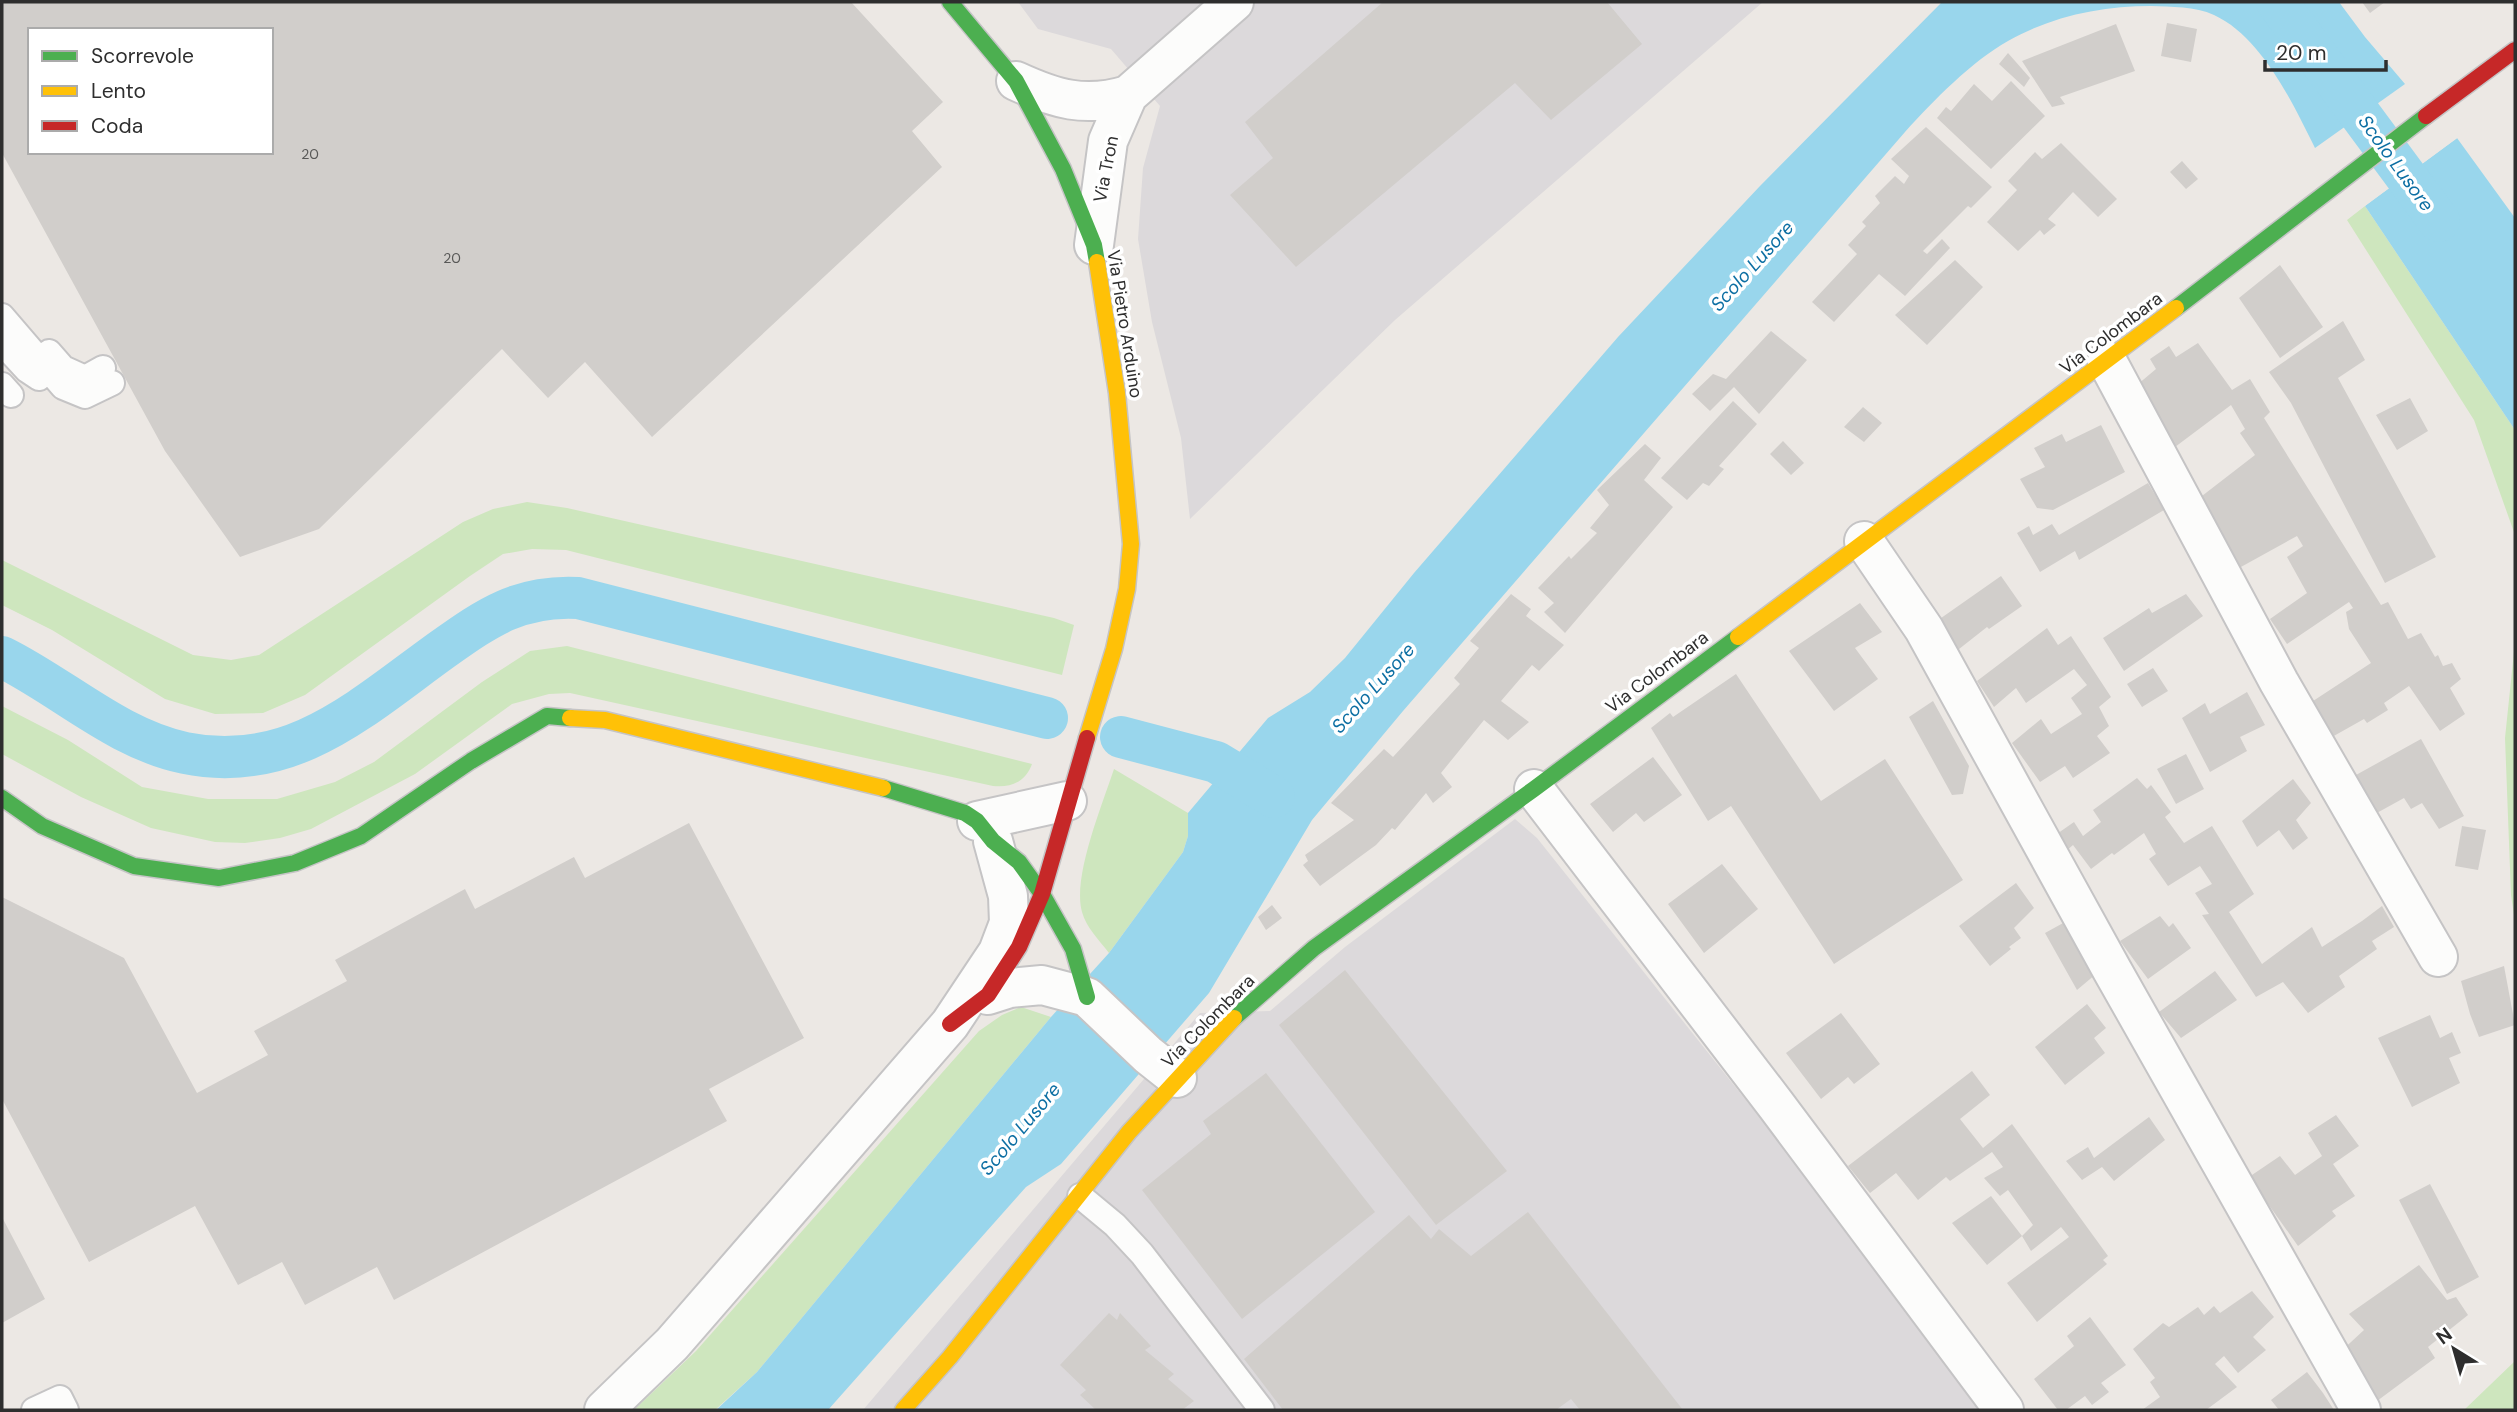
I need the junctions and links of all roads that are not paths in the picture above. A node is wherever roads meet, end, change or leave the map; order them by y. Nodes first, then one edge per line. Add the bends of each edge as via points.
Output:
1 (950, 2) edge
2 (1234, 2) edge
3 (2515, 50) edge
4 (1016, 81) junction
5 (1129, 94) junction
6 (1094, 245) junction
7 (2, 297) edge
8 (2, 316) edge
9 (2, 343) edge
10 (2107, 361) junction
11 (63, 387) junction
12 (1864, 541) junction
13 (1534, 789) junction
14 (1070, 794) junction
15 (2, 798) edge
16 (985, 831) junction
17 (1042, 894) junction
18 (2438, 957) dead end
19 (988, 995) junction
20 (1087, 997) junction
21 (950, 1024) junction
22 (1162, 1066) junction
23 (1080, 1196) junction
24 (34, 1410) edge
25 (66, 1410) edge
26 (604, 1410) edge
27 (903, 1410) edge
28 (1262, 1410) edge
29 (2004, 1410) edge
30 (2361, 1410) edge

1 - 4 street, Via Pietro Arduino
2 - 5 street, Via Tron
3 - 10 street, Via Colombara
4 - 5 street via 1049,97 1085,102
4 - 6 street, Via Pietro Arduino via 1063,169
5 - 6 street, Via Tron via 1108,141
6 - 14 street, Via Pietro Arduino via 1119,407 1131,544 1114,649
7 - 11 lane via 63,368 85,378 107,375 85,397
8 - 11 lane
9 - 11 lane via 27,370
10 - 12 street, Via Colombara
10 - 18 street via 2279,682
12 - 13 street, Via Colombara
12 - 30 street via 1924,629
13 - 22 street, Via Colombara via 1314,948 1229,1022
13 - 29 street
14 - 16 street
14 - 17 street, Via Pietro Arduino
15 - 16 street via 42,826 134,866 219,878 295,863 361,836 547,716 605,720 868,784 965,813
16 - 17 street via 1018,862
16 - 21 street via 1008,896 1009,923 998,952
17 - 19 street, Via Pietro Arduino via 1019,947
17 - 20 street via 1073,949
19 - 20 street via 1042,985
19 - 21 street, Via Pietro Arduino
20 - 22 street
21 - 26 street via 672,1344
22 - 23 street, Via Colombara via 1129,1132
23 - 27 street, Via Colombara
23 - 28 lane via 1142,1254
24 - 25 lane via 60,1398

